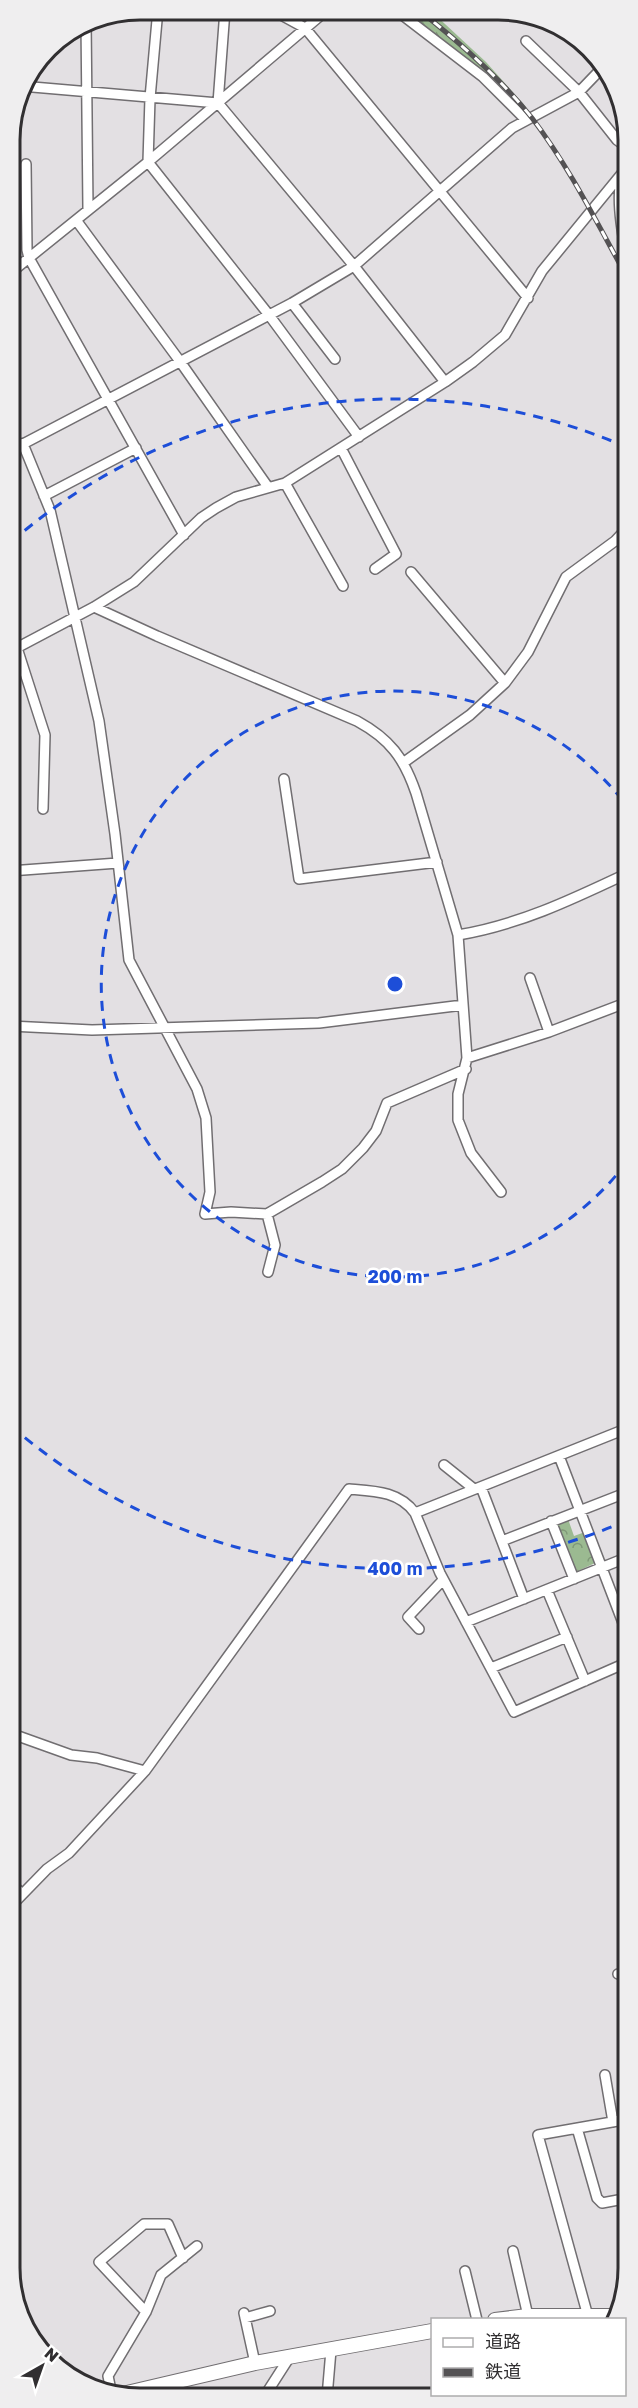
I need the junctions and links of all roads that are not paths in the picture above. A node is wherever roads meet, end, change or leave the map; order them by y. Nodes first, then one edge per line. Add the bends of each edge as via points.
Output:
1 (157, 20) edge
2 (224, 20) edge
3 (291, 20) edge
4 (315, 20) edge
5 (409, 20) edge
6 (306, 28) junction
7 (86, 32) edge
8 (526, 41) dead end
9 (598, 73) edge
10 (32, 87) edge
11 (86, 92) junction
12 (579, 92) junction
13 (150, 98) junction
14 (218, 103) junction
15 (526, 120) junction
16 (618, 141) edge
17 (148, 162) junction
18 (26, 164) dead end
19 (618, 179) edge
20 (439, 193) junction
21 (88, 209) junction
22 (76, 220) junction
23 (29, 258) junction
24 (20, 265) edge
25 (354, 266) junction
26 (528, 298) junction
27 (292, 303) junction
28 (269, 315) junction
29 (335, 359) dead end
30 (179, 360) junction
31 (444, 382) junction
32 (108, 399) junction
33 (359, 436) junction
34 (20, 444) edge
35 (23, 444) junction
36 (136, 448) junction
37 (340, 448) junction
38 (285, 483) junction
39 (268, 488) junction
40 (44, 496) junction
41 (184, 535) junction
42 (618, 538) edge
43 (375, 569) dead end
44 (411, 572) dead end
45 (343, 586) dead end
46 (94, 607) junction
47 (76, 616) junction
48 (20, 646) edge
49 (20, 669) edge
50 (505, 683) junction
51 (403, 763) junction
52 (284, 779) dead end
53 (44, 809) dead end
54 (437, 862) junction
55 (118, 863) junction
56 (20, 870) edge
57 (618, 878) edge
58 (458, 935) junction
59 (530, 978) dead end
60 (463, 1005) junction
61 (618, 1006) edge
62 (20, 1026) edge
63 (163, 1026) junction
64 (549, 1032) junction
65 (467, 1058) junction
66 (466, 1069) junction
67 (501, 1192) dead end
68 (267, 1214) junction
69 (268, 1272) dead end
70 (618, 1432) edge
71 (559, 1456) junction
72 (444, 1465) dead end
73 (477, 1488) junction
74 (618, 1496) edge
75 (580, 1510) junction
76 (415, 1513) junction
77 (551, 1521) junction
78 (501, 1541) junction
79 (618, 1561) edge
80 (603, 1567) junction
81 (574, 1579) junction
82 (444, 1580) junction
83 (547, 1590) junction
84 (618, 1598) edge
85 (524, 1599) junction
86 (466, 1623) junction
87 (419, 1629) dead end
88 (567, 1637) junction
89 (618, 1666) edge
90 (491, 1668) junction
91 (585, 1681) junction
92 (20, 1737) edge
93 (145, 1771) junction
94 (22, 1894) edge
95 (605, 2075) dead end
96 (618, 2120) edge
97 (613, 2121) junction
98 (577, 2128) junction
99 (618, 2200) edge
100 (197, 2246) dead end
101 (513, 2251) dead end
102 (183, 2258) junction
103 (465, 2271) dead end
104 (270, 2311) dead end
105 (146, 2312) junction
106 (528, 2316) junction
107 (608, 2316) edge
108 (589, 2317) edge
109 (477, 2318) edge
110 (506, 2318) edge
111 (431, 2331) edge
112 (332, 2350) junction
113 (289, 2358) junction
114 (255, 2363) junction
115 (110, 2384) edge
116 (147, 2388) edge
117 (270, 2388) edge
118 (328, 2388) edge

1 - 13 street
2 - 14 street
3 - 6 street
4 - 6 street
5 - 15 street via 483,77
6 - 14 street
6 - 20 street
7 - 11 street
8 - 12 street
9 - 12 street
10 - 11 street
11 - 13 street
11 - 21 street
12 - 15 street
12 - 16 street
13 - 14 street
13 - 17 street
14 - 17 street
14 - 25 street
15 - 20 street
17 - 21 street
17 - 28 street
18 - 23 street
19 - 26 street via 542,271
20 - 25 street
20 - 26 street
21 - 22 street
22 - 23 street
22 - 30 street
23 - 24 street
23 - 32 street
25 - 27 street
25 - 31 street
26 - 31 street via 505,335
27 - 28 street
27 - 29 street
28 - 30 street
28 - 33 street
30 - 32 street
30 - 39 street
31 - 33 street
32 - 35 street
32 - 36 street
33 - 37 street
34 - 35 street
35 - 40 street
36 - 40 street
36 - 41 street
37 - 38 street
37 - 43 street via 396,554
38 - 39 street
38 - 45 street
39 - 41 street via 236,497 216,508
40 - 47 street
41 - 46 street via 134,582
42 - 50 street via 566,577 528,652
44 - 50 street
46 - 47 street
46 - 51 street via 357,721 385,739
47 - 48 street
47 - 55 street via 99,721
49 - 53 street via 45,735
50 - 51 street via 470,715
51 - 54 street
52 - 54 street via 299,879
54 - 58 street
55 - 56 street
55 - 63 street via 129,960
57 - 58 street via 522,920
58 - 60 street
59 - 64 street
60 - 63 street via 319,1023
60 - 65 street
61 - 64 street
62 - 63 street via 92,1030
63 - 68 street via 197,1089 206,1118 210,1192 205,1214
64 - 65 street
65 - 66 street
66 - 67 street via 458,1094 460,1127 471,1153
66 - 68 street via 387,1103 376,1131 342,1169
68 - 69 street via 275,1245
70 - 71 street
71 - 73 street
71 - 75 street
72 - 73 street
73 - 76 street
73 - 78 street
74 - 75 street
75 - 77 street
75 - 80 street
76 - 82 street
76 - 93 street via 387,1493 349,1490
77 - 78 street
77 - 81 street
78 - 85 street
79 - 80 street
80 - 81 street
80 - 84 street
81 - 83 street
82 - 86 street
82 - 87 street via 408,1617
83 - 85 street
83 - 88 street
85 - 86 street
86 - 90 street
88 - 90 street
88 - 91 street
89 - 91 street
90 - 91 street via 514,1712
92 - 93 street via 71,1755
93 - 94 street via 69,1853
95 - 97 street
96 - 97 street
97 - 98 street
98 - 99 street via 597,2198 602,2203
98 - 108 street via 538,2135
100 - 102 street
101 - 106 street
102 - 105 street via 161,2275
102 - 105 street via 168,2224 144,2224 99,2262
103 - 109 street
104 - 114 street via 245,2315
105 - 115 street via 108,2376
106 - 108 street
106 - 110 street
107 - 108 street
111 - 112 street
112 - 113 street
112 - 118 street
113 - 114 street
113 - 117 street
114 - 116 street

